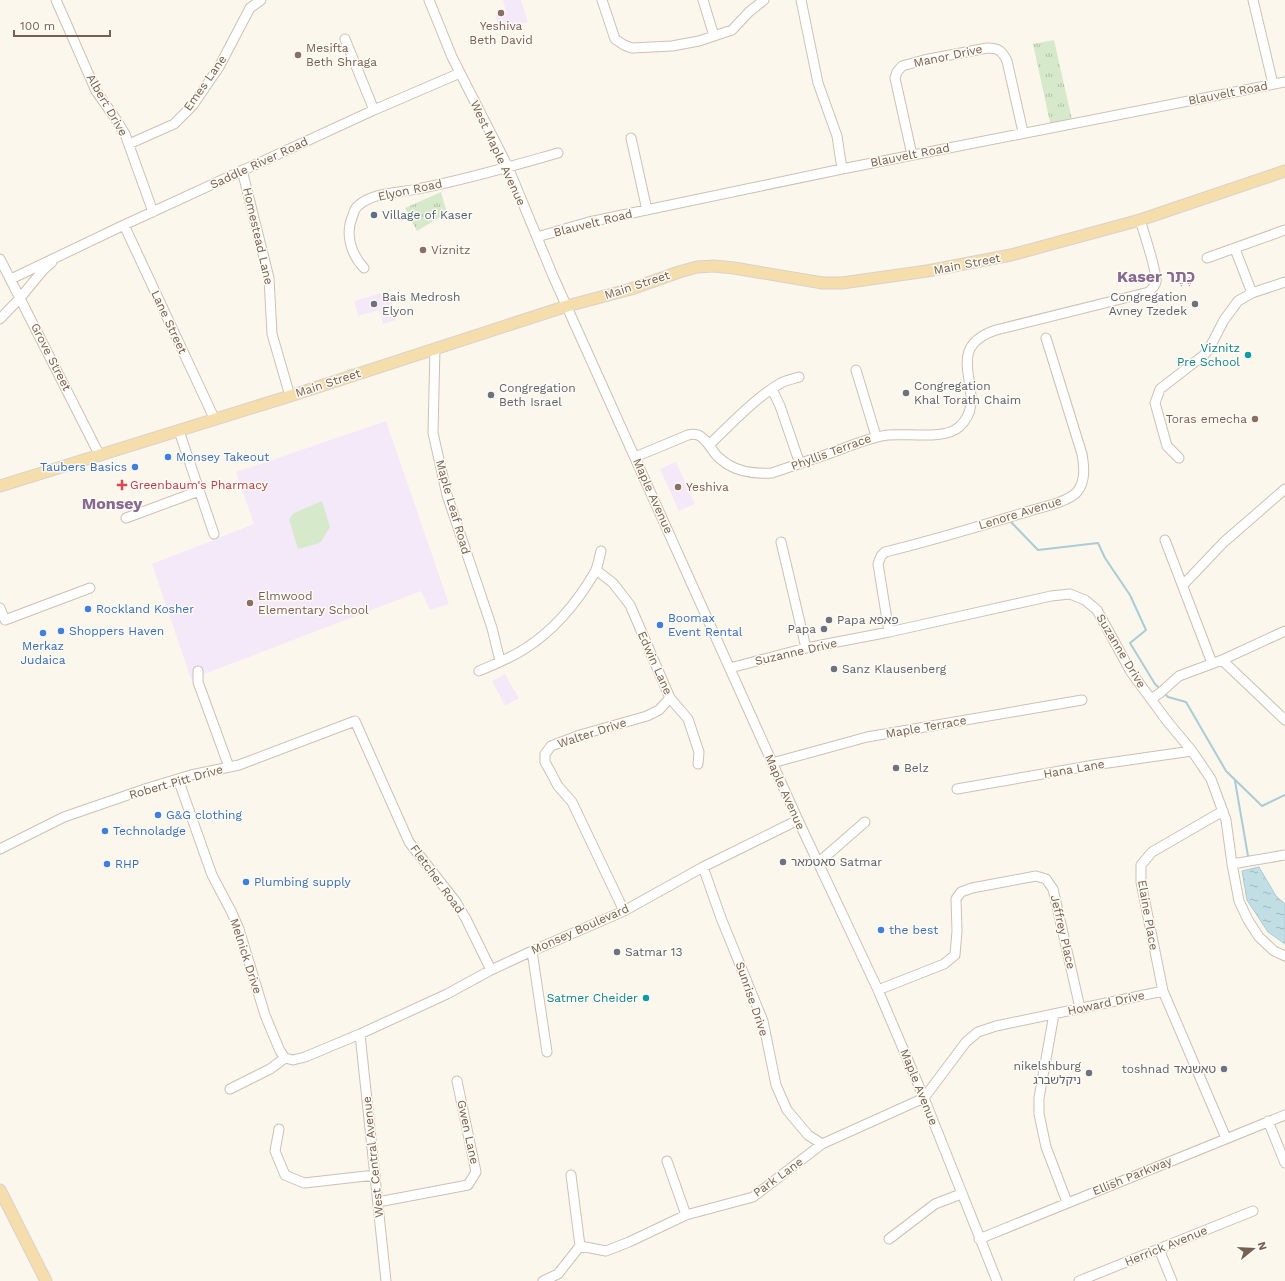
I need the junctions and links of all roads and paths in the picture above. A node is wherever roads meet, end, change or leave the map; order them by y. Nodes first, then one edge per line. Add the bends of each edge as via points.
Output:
1 (56, 0) edge
2 (261, 0) edge
3 (429, 0) edge
4 (602, 0) edge
5 (703, 0) edge
6 (764, 0) edge
7 (801, 0) edge
8 (1253, 0) edge
9 (714, 36) junction
10 (345, 38) dead end
11 (460, 73) junction
12 (1285, 82) edge
13 (1273, 84) junction
14 (374, 110) junction
15 (1023, 132) junction
16 (631, 138) dead end
17 (129, 144) junction
18 (558, 153) dead end
19 (912, 155) junction
20 (508, 167) junction
21 (842, 169) junction
22 (242, 170) junction
23 (1285, 171) edge
24 (647, 210) junction
25 (153, 212) junction
26 (1140, 220) junction
27 (124, 225) junction
28 (1285, 230) edge
29 (537, 237) junction
30 (1235, 249) junction
31 (60, 255) junction
32 (1206, 258) dead end
33 (0, 259) edge
34 (364, 268) dead end
35 (11, 279) junction
36 (1285, 282) edge
37 (1252, 293) junction
38 (20, 298) junction
39 (567, 306) junction
40 (0, 319) edge
41 (1046, 338) dead end
42 (435, 348) junction
43 (856, 370) dead end
44 (798, 377) dead end
45 (772, 389) junction
46 (290, 396) junction
47 (215, 420) junction
48 (179, 431) junction
49 (876, 436) junction
50 (709, 445) junction
51 (100, 456) junction
52 (635, 456) junction
53 (1179, 458) dead end
54 (800, 464) junction
55 (0, 486) edge
56 (199, 491) junction
57 (1284, 493) edge
58 (126, 518) dead end
59 (214, 534) dead end
60 (1165, 540) dead end
61 (781, 542) dead end
62 (601, 551) dead end
63 (596, 570) junction
64 (1183, 585) junction
65 (90, 588) dead end
66 (0, 608) edge
67 (1285, 631) edge
68 (889, 632) junction
69 (806, 648) junction
70 (1222, 660) junction
71 (500, 661) junction
72 (1212, 663) junction
73 (730, 668) junction
74 (198, 671) dead end
75 (479, 671) dead end
76 (670, 698) junction
77 (1151, 699) junction
78 (1082, 700) dead end
79 (1285, 720) edge
80 (356, 721) joint
81 (1192, 751) junction
82 (772, 763) junction
83 (698, 764) dead end
84 (229, 767) junction
85 (178, 779) junction
86 (957, 789) dead end
87 (1223, 811) junction
88 (798, 820) junction
89 (865, 822) dead end
90 (0, 849) edge
91 (1285, 855) edge
92 (818, 862) junction
93 (1232, 864) junction
94 (704, 867) junction
95 (624, 911) junction
96 (532, 950) junction
97 (1285, 956) edge
98 (491, 970) junction
99 (878, 990) junction
100 (1163, 991) junction
101 (1080, 1008) junction
102 (1054, 1014) junction
103 (360, 1034) junction
104 (547, 1052) dead end
105 (285, 1058) junction
106 (457, 1081) dead end
107 (230, 1089) dead end
108 (924, 1098) junction
109 (1285, 1115) edge
110 (1268, 1122) junction
111 (279, 1129) dead end
112 (1226, 1138) junction
113 (822, 1144) junction
114 (667, 1161) dead end
115 (1285, 1163) edge
116 (375, 1175) junction
117 (571, 1175) dead end
118 (0, 1190) edge
119 (961, 1194) junction
120 (378, 1202) junction
121 (1067, 1202) junction
122 (1254, 1211) dead end
123 (686, 1215) junction
124 (889, 1239) dead end
125 (979, 1239) junction
126 (580, 1246) junction
127 (1159, 1249) junction
128 (46, 1281) edge
129 (386, 1281) edge
130 (543, 1281) edge
131 (997, 1281) edge
132 (1079, 1281) edge
133 (1172, 1281) edge

1 - 17 street, Albert Drive via 96,91
2 - 17 street, Emes Lane via 250,8 219,67 193,105 174,124
3 - 11 street, West Maple Avenue
4 - 9 street via 615,39 632,48 672,46
5 - 9 street
6 - 9 street via 732,30
7 - 21 street via 818,82 837,136
8 - 13 street
10 - 14 street
11 - 14 street, Saddle River Road
11 - 20 street, West Maple Avenue
12 - 13 street, Blauvelt Road
13 - 15 street, Blauvelt Road
14 - 22 street, Saddle River Road
15 - 19 street, Blauvelt Road
15 - 19 street, Manor Drive via 1007,61 1004,53 998,48 924,60 902,66 895,78
16 - 24 street
17 - 25 street, Albert Drive
18 - 20 street, Elyon Road
19 - 21 street, Blauvelt Road
20 - 29 street, West Maple Avenue
20 - 34 street, Elyon Road via 379,196 358,205 349,230 352,252
21 - 24 street, Blauvelt Road
22 - 25 street, Saddle River Road
22 - 46 street, Homestead Lane via 269,278 272,334
23 - 26 main road, Main Street
24 - 29 street, Blauvelt Road via 589,222
25 - 27 street, Saddle River Road
26 - 39 main road, Main Street via 1011,255 927,271 842,283 823,283 734,268 697,267
26 - 49 street, Phyllis Terrace via 1156,276 1156,281 1149,292 985,334 977,339 968,354 966,362 972,404 960,426 952,432 934,435
27 - 31 street, Saddle River Road
27 - 47 street, Lane Street
28 - 30 street
29 - 39 street, West Maple Avenue
30 - 32 street
30 - 37 street
31 - 35 street, Saddle River Road
31 - 38 street, Saddle River Road via 44,269
33 - 35 street, Grove Street
35 - 38 street, Grove Street
36 - 37 street
37 - 53 street via 1238,301 1204,355 1160,389 1156,403 1167,446
38 - 40 street, Saddle River Road
38 - 51 street, Grove Street
39 - 42 main road, Main Street
39 - 52 street, Maple Avenue
41 - 68 street, Lenore Avenue via 1082,454 1082,484 1077,492 1063,500 885,552 878,564
42 - 46 main road, Main Street
42 - 71 street, Maple Leaf Road via 433,433 448,495 492,628
43 - 49 street
44 - 45 street
45 - 50 street
45 - 54 street
46 - 47 main road, Main Street
47 - 48 main road, Main Street
48 - 51 main road, Main Street
48 - 56 street
49 - 54 street, Phyllis Terrace
50 - 52 street, Phyllis Terrace via 698,435 688,435
50 - 54 street, Phyllis Terrace via 727,464 744,472 772,472
51 - 55 main road, Main Street
52 - 73 street, Maple Avenue
56 - 58 street
56 - 59 street
57 - 64 street via 1224,542
60 - 64 street
61 - 69 street
62 - 63 street
63 - 71 street via 576,601 548,632 526,648
63 - 76 street, Edwin Lane via 613,583 630,605
64 - 72 street
65 - 66 street via 5,620
67 - 70 street
68 - 69 street, Suzanne Drive
68 - 77 street, Suzanne Drive via 1070,594 1085,600 1097,610 1131,672
69 - 73 street, Suzanne Drive
70 - 72 street
70 - 79 street
71 - 75 street
72 - 77 street via 1179,676
73 - 82 street, Maple Avenue
74 - 84 street via 198,682
76 - 83 street, Edwin Lane via 688,719 699,752
76 - 95 street, Walter Drive via 659,710 648,716 580,735 551,746 545,754 545,762 558,786 572,802
77 - 81 street, Suzanne Drive
78 - 82 street, Maple Terrace via 868,737
80 - 84 street, Robert Pitt Drive
80 - 98 street, Fletcher Road via 409,842 456,902
81 - 86 street, Hana Lane
81 - 87 street, Suzanne Drive via 1211,779
82 - 88 street, Maple Avenue
84 - 85 street, Robert Pitt Drive
85 - 90 street, Robert Pitt Drive via 64,817
85 - 105 street, Melnick Drive via 212,875 239,929 265,1015
87 - 93 street, Suzanne Drive
87 - 100 street, Elaine Place via 1152,852 1142,865 1141,882
88 - 92 street, Maple Avenue
88 - 94 street, Monsey Boulevard
89 - 92 street
91 - 93 street
92 - 99 street, Maple Avenue
93 - 97 street, Suzanne Drive via 1239,901 1248,920 1259,937 1274,951
94 - 95 street, Monsey Boulevard
94 - 113 street, Sunrise Drive via 721,918 763,1021 776,1084 787,1110 808,1135
95 - 96 street, Monsey Boulevard
96 - 98 street, Monsey Boulevard
96 - 104 street
98 - 103 street, Monsey Boulevard via 447,994
99 - 101 street, Jeffrey Place via 944,964 955,955 956,899 961,892 1036,876 1046,879 1053,889
99 - 108 street, Maple Avenue
100 - 101 street, Howard Drive
100 - 112 street
101 - 102 street, Howard Drive
102 - 108 street, Howard Drive via 978,1032 966,1042
102 - 121 street via 1039,1098 1039,1114 1046,1147
103 - 105 street via 305,1057 293,1060
103 - 116 street, West Central Avenue
105 - 107 street via 270,1069
106 - 120 street, Gwen Lane via 476,1172 468,1185
108 - 113 street, Park Lane
108 - 119 street, Maple Avenue
109 - 110 street, Ellish Parkway
110 - 112 street, Ellish Parkway
110 - 115 street
111 - 116 street via 275,1152 285,1175 304,1183
112 - 121 street, Ellish Parkway
113 - 123 street, Park Lane via 753,1197
114 - 123 street
116 - 120 street, West Central Avenue
117 - 126 street
118 - 128 main road
119 - 124 street via 935,1204
119 - 125 street, Maple Avenue
120 - 129 street, West Central Avenue
121 - 125 street, Ellish Parkway
122 - 127 street, Herrick Avenue
123 - 126 street, Park Lane via 606,1251
125 - 131 street, Maple Avenue
126 - 130 street via 558,1274
127 - 132 street, Herrick Avenue
127 - 133 street

